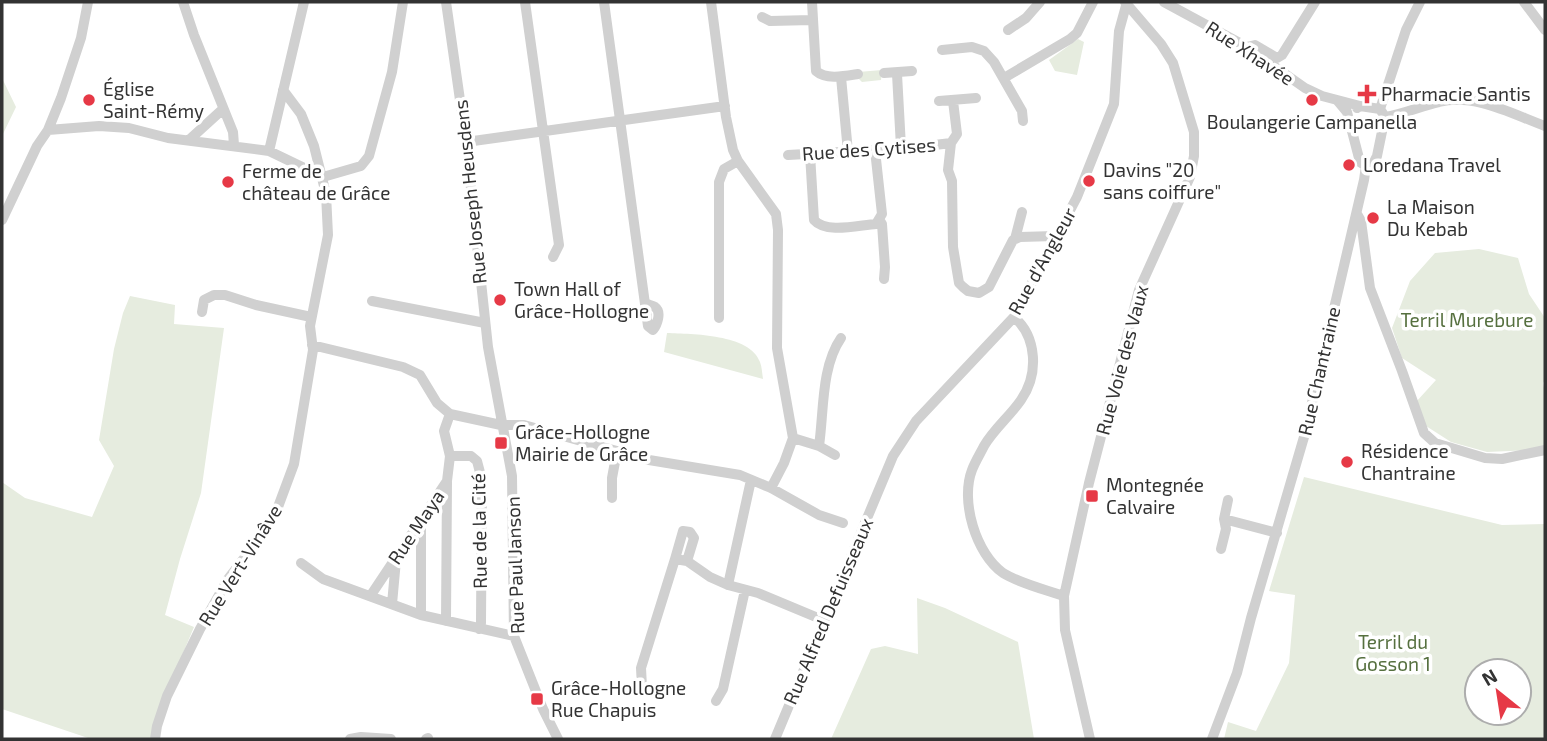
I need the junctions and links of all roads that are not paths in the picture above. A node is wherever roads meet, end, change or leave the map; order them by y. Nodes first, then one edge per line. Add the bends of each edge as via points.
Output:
1 (88, 2) edge
2 (183, 2) edge
3 (304, 2) edge
4 (403, 2) edge
5 (446, 2) edge
6 (525, 2) edge
7 (604, 2) edge
8 (710, 2) edge
9 (812, 2) edge
10 (1040, 2) edge
11 (1093, 2) edge
12 (1126, 2) edge
13 (1164, 2) edge
14 (1315, 2) edge
15 (1420, 2) edge
16 (1524, 2) edge
17 (762, 17) dead end
18 (812, 20) junction
19 (1008, 30) dead end
20 (1545, 30) edge
21 (1247, 47) junction
22 (942, 50) dead end
23 (912, 71) dead end
24 (884, 73) dead end
25 (897, 74) junction
26 (858, 75) dead end
27 (841, 77) junction
28 (1004, 78) junction
29 (283, 90) junction
30 (976, 99) dead end
31 (1337, 100) junction
32 (939, 101) dead end
33 (953, 101) junction
34 (725, 106) junction
35 (1360, 106) junction
36 (223, 109) junction
37 (1387, 114) junction
38 (1349, 119) junction
39 (621, 121) junction
40 (1023, 121) dead end
41 (1545, 126) edge
42 (48, 130) junction
43 (543, 131) junction
44 (189, 140) junction
45 (466, 142) junction
46 (951, 143) junction
47 (234, 145) junction
48 (901, 147) junction
49 (876, 150) junction
50 (269, 151) junction
51 (848, 152) junction
52 (810, 154) junction
53 (788, 155) dead end
54 (738, 161) junction
55 (1366, 166) junction
56 (323, 177) junction
57 (1357, 210) junction
58 (1022, 212) dead end
59 (879, 219) junction
60 (2, 220) edge
61 (1055, 236) junction
62 (1015, 239) junction
63 (553, 257) dead end
64 (884, 279) dead end
65 (372, 301) dead end
66 (645, 303) dead end
67 (202, 312) dead end
68 (312, 317) junction
69 (1014, 317) junction
70 (719, 318) dead end
71 (485, 323) junction
72 (841, 338) dead end
73 (312, 345) junction
74 (450, 414) junction
75 (502, 425) junction
76 (793, 438) junction
77 (819, 446) junction
78 (1545, 450) edge
79 (617, 451) junction
80 (835, 455) dead end
81 (450, 456) junction
82 (751, 480) junction
83 (447, 481) junction
84 (882, 483) joint
85 (771, 488) junction
86 (612, 498) dead end
87 (1228, 500) dead end
88 (1224, 519) junction
89 (421, 520) junction
90 (844, 523) dead end
91 (1277, 533) junction
92 (1221, 549) dead end
93 (396, 556) junction
94 (675, 559) junction
95 (687, 561) junction
96 (301, 563) dead end
97 (728, 585) junction
98 (745, 590) junction
99 (371, 596) junction
100 (1064, 596) junction
101 (392, 604) junction
102 (421, 614) junction
103 (823, 620) junction
104 (446, 621) junction
105 (479, 629) junction
106 (514, 636) junction
107 (642, 687) dead end
108 (716, 701) dead end
109 (155, 739) edge
110 (350, 739) edge
111 (391, 739) edge
112 (558, 739) edge
113 (775, 739) edge
114 (1090, 739) edge
115 (1212, 739) edge

1 - 42 street via 81,38
2 - 36 street
3 - 29 street
4 - 56 street via 392,72 369,156 361,166
5 - 45 street, Rue Joseph Heusdens
6 - 43 street
7 - 39 street
8 - 34 street
9 - 18 street
10 - 19 street
11 - 28 street via 1070,39
12 - 61 street, Rue d'Angleur via 1119,31 1114,104 1077,197
12 - 100 street, Rue Voie des Vaux via 1173,63 1192,125 1194,156 1190,177 1139,290
13 - 21 street, Rue Xhavée
14 - 21 street via 1282,55 1277,58 1255,45
15 - 37 street, Rue Chantraine via 1406,30
16 - 20 street
17 - 18 street via 770,22
18 - 27 street via 816,71
21 - 31 street, Rue Xhavée via 1305,88
22 - 28 street via 978,48 989,55
23 - 25 street
24 - 25 street
25 - 48 street
26 - 27 street
27 - 51 street
28 - 40 street
29 - 50 street
29 - 56 street, Rue Vert-Vinâve via 301,114
30 - 33 street
31 - 35 street, Rue Xhavée
31 - 38 street
32 - 33 street
33 - 46 street via 957,134
34 - 39 street
34 - 54 street
35 - 37 street, Rue Xhavée
35 - 38 street
36 - 44 street
36 - 47 street
37 - 41 street via 1460,99
37 - 55 street, Rue Chantraine via 1377,156
38 - 55 street via 1360,162
39 - 43 street
39 - 66 street
42 - 44 street via 129,128
42 - 60 street
43 - 45 street
43 - 63 street via 559,245
44 - 47 street
45 - 71 street, Rue Joseph Heusdens
46 - 48 street, Rue des Cytises
46 - 62 street via 948,170 960,283 979,293 989,287
47 - 50 street
48 - 49 street, Rue des Cytises
49 - 51 street, Rue des Cytises
49 - 59 street
50 - 56 street
51 - 52 street, Rue des Cytises
52 - 53 street, Rue des Cytises
52 - 59 street via 816,223 823,227 876,224
54 - 70 street via 723,169 719,182
54 - 76 street via 776,214 777,348
55 - 57 street, Rue Chantraine
56 - 68 street, Rue Vert-Vinâve via 328,235
57 - 78 street via 1370,288 1424,433 1435,443 1485,458
57 - 91 street, Rue Chantraine
58 - 62 street
59 - 64 street
61 - 62 street
61 - 69 street, Rue d'Angleur
65 - 71 street
67 - 68 street via 208,296 225,295
68 - 73 street, Rue Vert-Vinâve
69 - 84 street, Rue d'Angleur via 916,421
69 - 100 street via 1032,344 1031,375 1023,398 985,444 971,472 968,511 980,547 1002,572
71 - 75 street, Rue Joseph Heusdens
72 - 77 street via 827,377
73 - 74 street via 404,367 419,375
73 - 109 street, Rue Vert-Vinâve via 294,464 278,507 207,616 167,696
74 - 75 street
74 - 81 street, Rue Maya via 444,431
75 - 79 street via 524,425
75 - 106 street, Rue Paul Janson via 512,476
76 - 77 street
76 - 85 street
77 - 80 street
79 - 82 street
79 - 86 street
81 - 83 street, Rue Maya
81 - 105 street, Rue de la Cité via 471,456 482,480
82 - 85 street
82 - 97 street
83 - 89 street, Rue Maya
83 - 104 street
84 - 103 street, Rue Alfred Defuisseaux
85 - 90 street via 819,515
87 - 88 street
88 - 91 street
88 - 92 street
89 - 93 street, Rue Maya
89 - 102 street
91 - 115 street, Rue Chantraine via 1237,673
93 - 99 street, Rue Maya
93 - 101 street
94 - 95 street
94 - 95 street via 683,531 690,531 694,538
94 - 107 street via 641,668
95 - 97 street
96 - 99 street via 323,579
97 - 98 street
98 - 103 street
98 - 108 street via 723,689
99 - 101 street
100 - 114 street, Rue Voie des Vaux via 1065,630
101 - 102 street
102 - 104 street
103 - 113 street, Rue Alfred Defuisseaux
104 - 105 street
105 - 106 street
106 - 112 street, Rue Paul Janson
110 - 111 street

